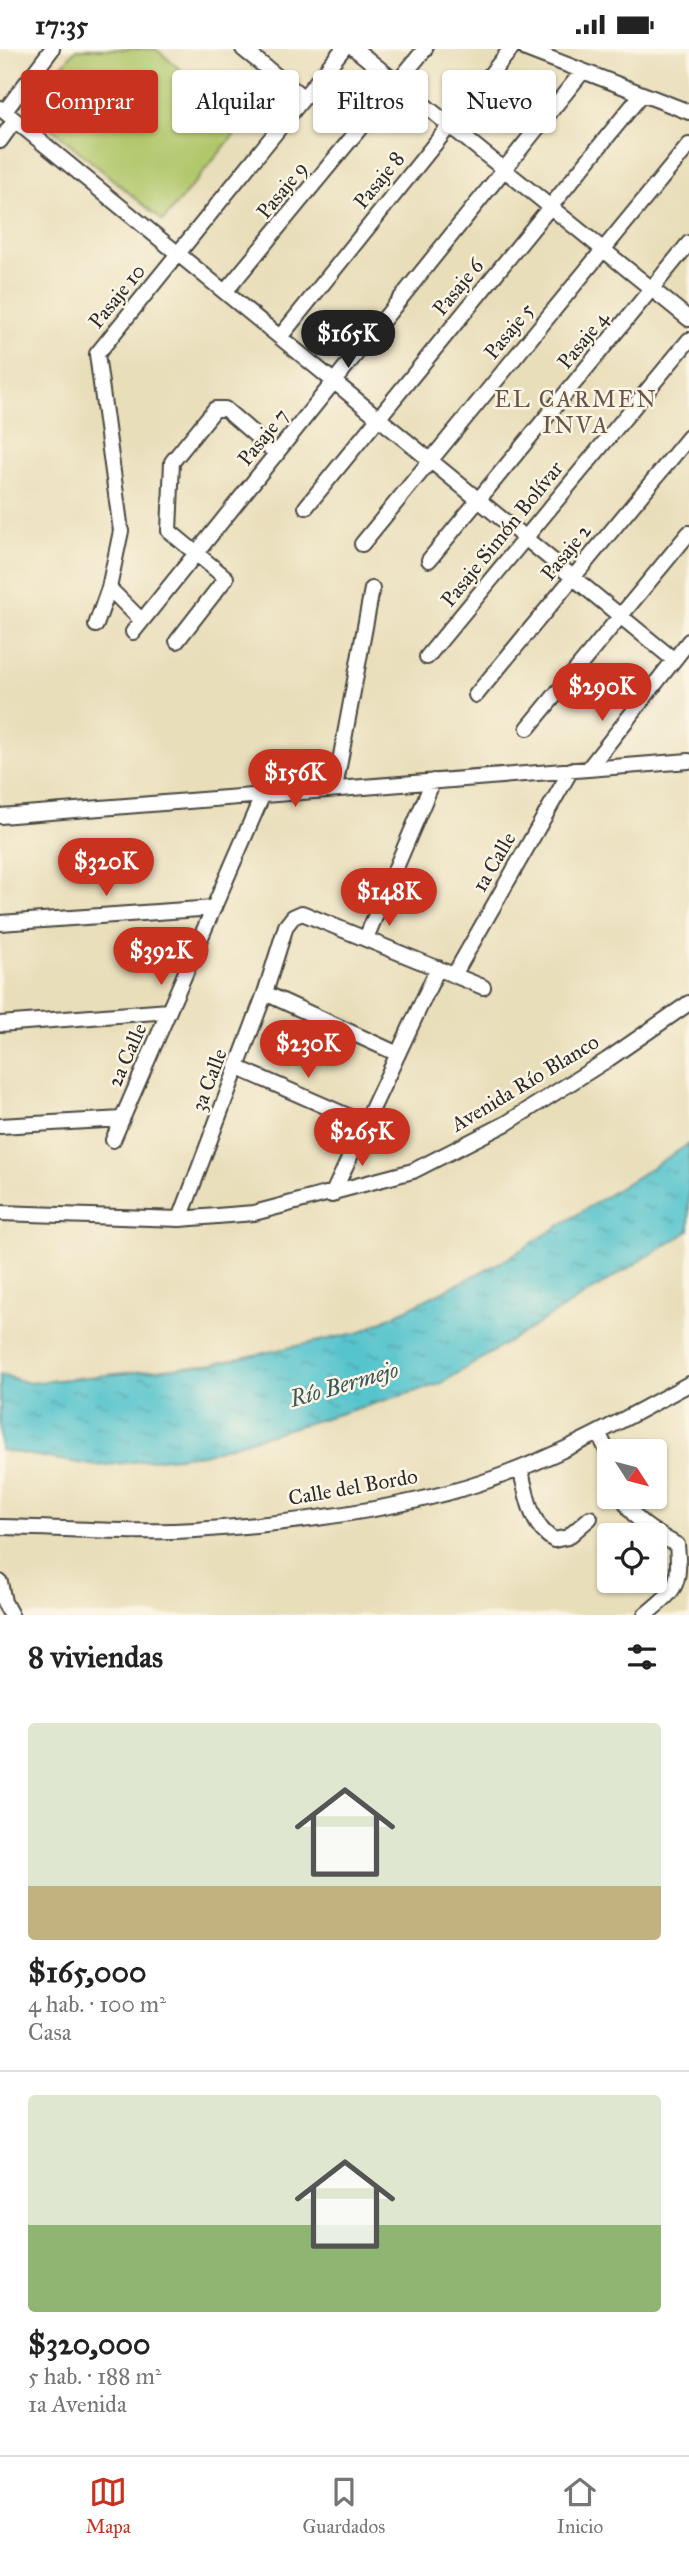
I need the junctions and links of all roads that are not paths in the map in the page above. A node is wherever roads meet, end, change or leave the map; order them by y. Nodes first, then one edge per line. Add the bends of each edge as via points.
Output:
1 (52, 49) edge
2 (243, 49) edge
3 (343, 49) edge
4 (355, 49) edge
5 (425, 49) edge
6 (511, 49) edge
7 (526, 49) edge
8 (381, 70) edge
9 (408, 70) edge
10 (494, 70) edge
11 (583, 71) junction
12 (642, 94) junction
13 (303, 98) junction
14 (428, 108) edge
15 (689, 112) edge
16 (6, 113) edge
17 (442, 119) edge
18 (356, 133) edge
19 (444, 133) edge
20 (460, 133) edge
21 (0, 141) edge
22 (689, 145) edge
23 (505, 170) junction
24 (550, 207) junction
25 (689, 243) edge
26 (603, 249) junction
27 (177, 253) junction
28 (652, 289) junction
29 (225, 292) junction
30 (689, 319) edge
31 (280, 337) junction
32 (689, 339) edge
33 (335, 382) junction
34 (379, 418) junction
35 (689, 437) edge
36 (277, 454) junction
37 (430, 460) junction
38 (479, 500) junction
39 (306, 507) dead end
40 (689, 533) edge
41 (525, 538) junction
42 (362, 544) dead end
43 (196, 554) junction
44 (429, 560) dead end
45 (573, 577) junction
46 (109, 588) junction
47 (372, 589) dead end
48 (620, 616) junction
49 (96, 625) dead end
50 (177, 641) dead end
51 (689, 641) edge
52 (427, 657) dead end
53 (674, 660) junction
54 (476, 695) dead end
55 (528, 728) dead end
56 (689, 761) edge
57 (588, 769) junction
58 (571, 771) junction
59 (433, 781) junction
60 (335, 788) junction
61 (263, 794) junction
62 (0, 816) edge
63 (214, 908) junction
64 (0, 923) edge
65 (366, 938) junction
66 (438, 968) junction
67 (454, 975) junction
68 (483, 987) dead end
69 (265, 993) junction
70 (689, 1003) edge
71 (169, 1011) junction
72 (0, 1024) edge
73 (398, 1054) junction
74 (236, 1067) junction
75 (122, 1119) junction
76 (366, 1124) junction
77 (0, 1126) edge
78 (113, 1140) dead end
79 (332, 1195) junction
80 (0, 1213) edge
81 (180, 1219) junction
82 (689, 1384) edge
83 (599, 1434) junction
84 (601, 1439) edge
85 (520, 1469) junction
86 (629, 1509) edge
87 (590, 1518) dead end
88 (0, 1527) edge
89 (0, 1582) edge
90 (11, 1615) edge
91 (645, 1615) edge

1 - 16 street
2 - 13 street
3 - 13 street, Pasaje 10
4 - 8 street
5 - 9 street, Pasaje 9
6 - 10 street, Pasaje 8
7 - 11 street
11 - 12 street
11 - 23 street, Pasaje 7
12 - 15 street
12 - 24 street, Pasaje 6
13 - 27 street, Pasaje 10
14 - 17 street
16 - 21 street
16 - 27 street
18 - 29 street, Pasaje 9
19 - 31 street, Pasaje 8
20 - 23 street
22 - 26 street, Pasaje 5
23 - 24 street
23 - 33 street, Pasaje 7
24 - 26 street
24 - 34 street, Pasaje 6
25 - 28 street, Pasaje 4
26 - 28 street
26 - 37 street, Pasaje 5
27 - 29 street
27 - 46 street, Pasaje 10 via 97,354 121,531
28 - 30 street
28 - 38 street, Pasaje 4
29 - 31 street
31 - 33 street
32 - 41 street, Pasaje Simón Bolívar
33 - 34 street
33 - 36 street, Pasaje 7
34 - 37 street
34 - 39 street, Pasaje 6
35 - 45 street, Pasaje 2
36 - 43 street, Pasaje 7
36 - 43 street via 225,409 215,409 207,417 172,462 171,474 169,531
37 - 38 street
37 - 42 street, Pasaje 5
38 - 41 street
38 - 44 street, Pasaje 4
40 - 48 street
41 - 45 street
41 - 52 street, Pasaje Simón Bolívar
43 - 46 street, Pasaje 7 via 138,627
43 - 50 street via 226,577
45 - 48 street
45 - 54 street, Pasaje 2
46 - 49 street, Pasaje 10
47 - 60 street
48 - 53 street
48 - 55 street
51 - 53 street
53 - 57 street
56 - 57 street
57 - 58 street
58 - 59 street
58 - 67 street, 1a Calle
59 - 60 street
59 - 65 street
60 - 61 street
61 - 62 street
61 - 63 street, 2a Calle
63 - 64 street
63 - 71 street, 2a Calle
65 - 66 street
65 - 69 street, 3a Calle via 302,913 286,926
66 - 67 street
66 - 73 street
67 - 68 street
69 - 73 street
69 - 74 street, 3a Calle
70 - 79 street, Avenida Río Blanco via 506,1123 413,1171
71 - 72 street
71 - 75 street, 2a Calle
73 - 76 street
74 - 76 street
74 - 81 street, 3a Calle
75 - 77 street
75 - 78 street, 2a Calle
76 - 79 street
79 - 81 street, Avenida Río Blanco via 254,1213
80 - 81 street, Avenida Río Blanco
82 - 83 street, Calle del Bordo
83 - 84 street
83 - 85 street, Calle del Bordo
85 - 87 street via 534,1521 542,1532 554,1539 568,1537
85 - 88 street, Calle del Bordo via 467,1487 336,1515 194,1530
86 - 91 street via 650,1530 677,1545 679,1568 674,1590
89 - 90 street

